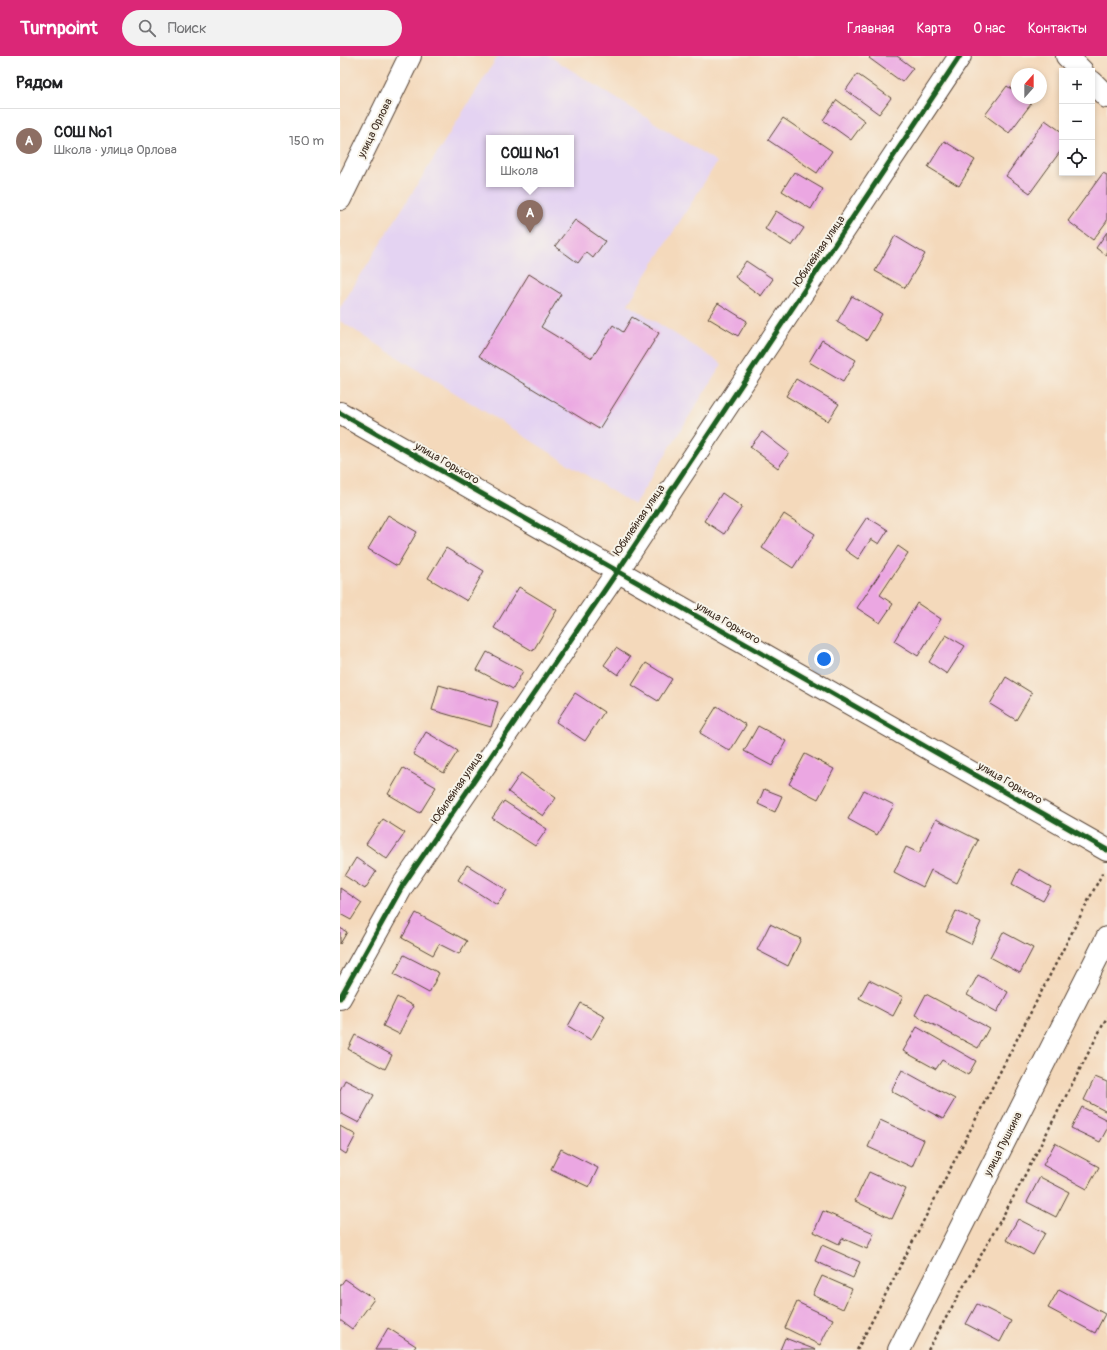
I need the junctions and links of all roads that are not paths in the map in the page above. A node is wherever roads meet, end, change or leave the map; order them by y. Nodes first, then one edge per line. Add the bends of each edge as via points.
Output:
1 (410, 56) edge
2 (960, 56) edge
3 (1067, 56) edge
4 (1079, 68) edge
5 (1095, 85) edge
6 (1107, 97) edge
7 (340, 199) edge
8 (340, 414) edge
9 (617, 572) junction
10 (1107, 858) edge
11 (1107, 938) edge
12 (340, 998) edge
13 (899, 1350) edge

1 - 7 street, улица Орлова
2 - 9 street, Юбилейная улица
3 - 4 street
5 - 6 street
8 - 9 street, улица Горького
9 - 10 street, улица Горького
9 - 12 street, Юбилейная улица via 403,885
11 - 13 street, улица Пушкина

